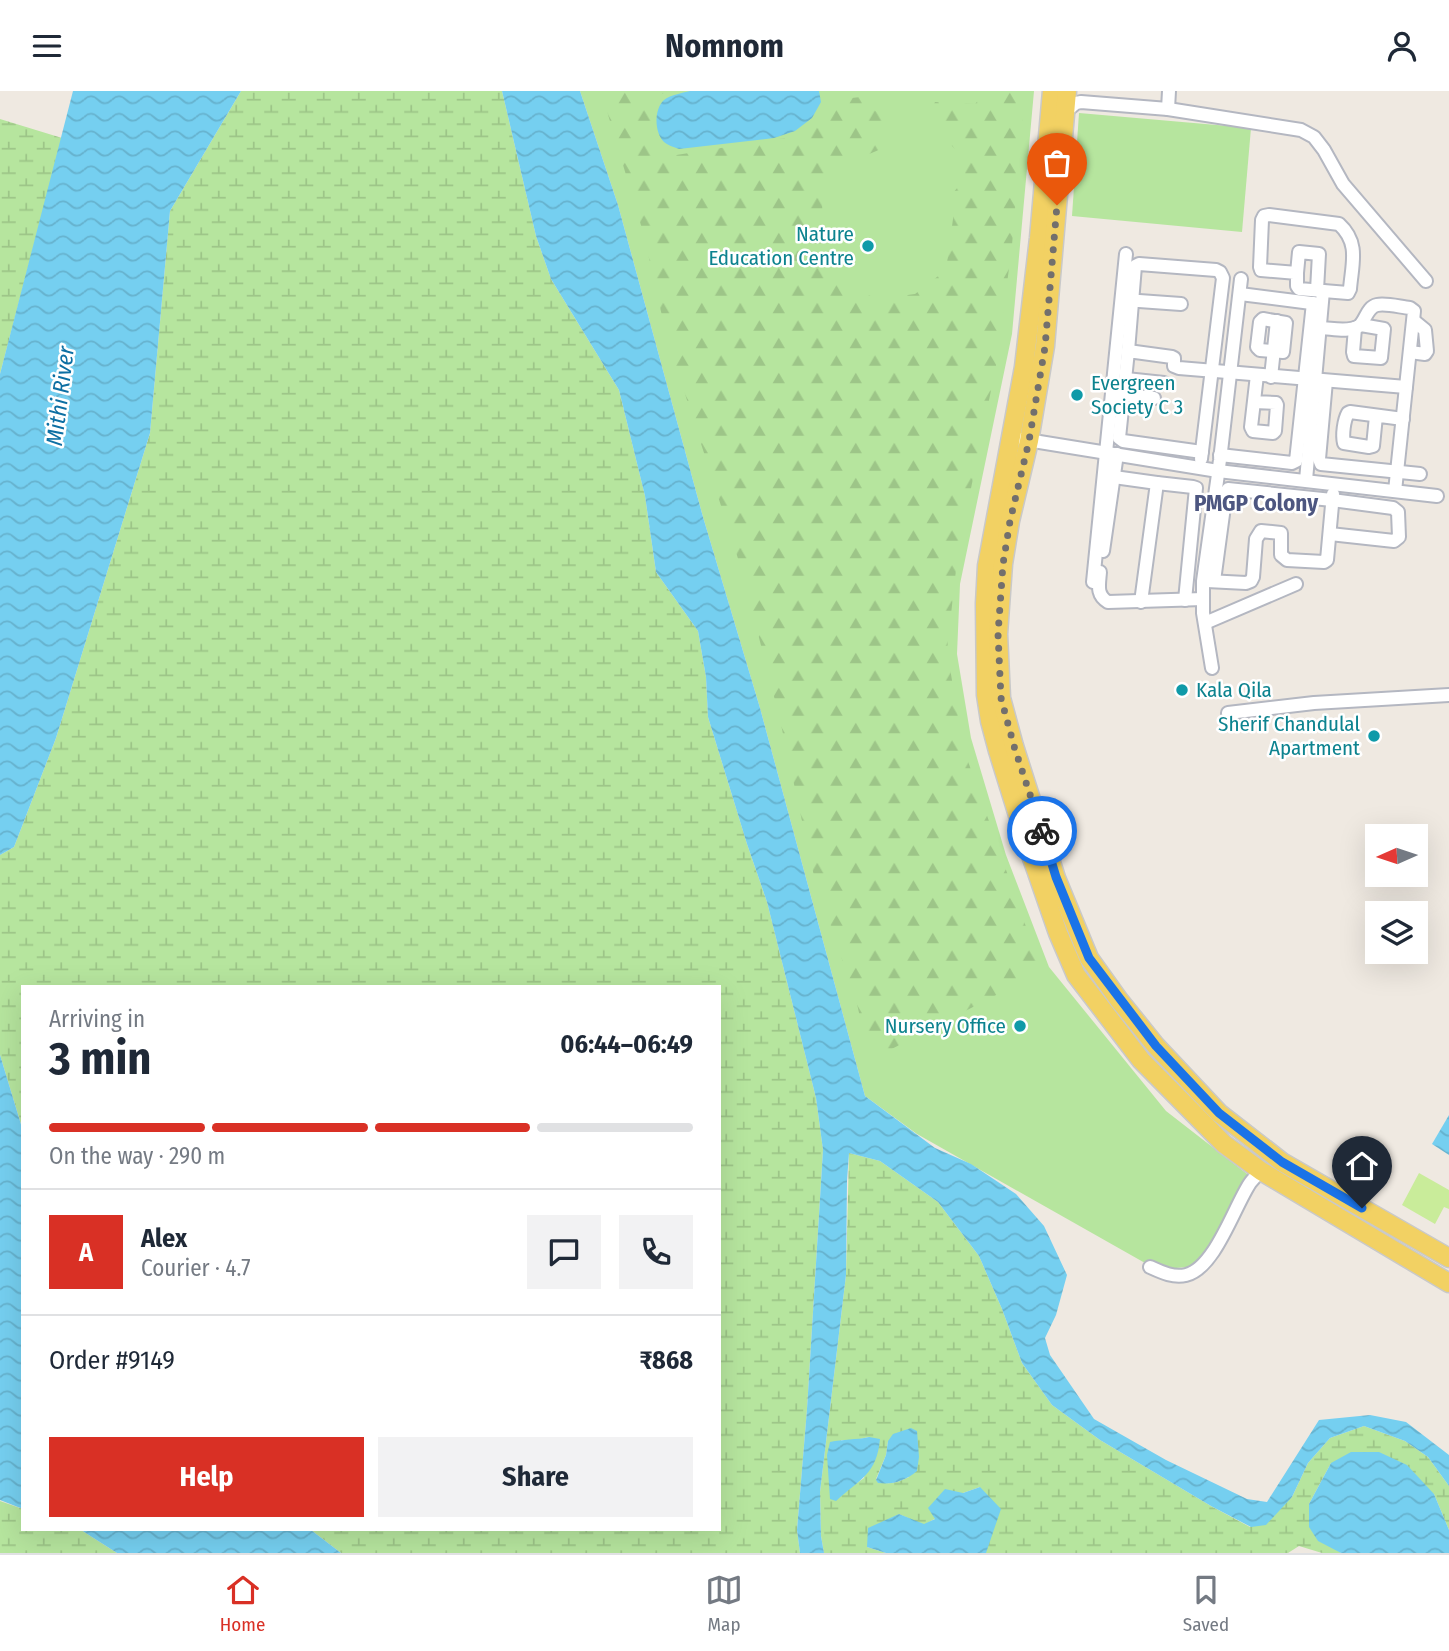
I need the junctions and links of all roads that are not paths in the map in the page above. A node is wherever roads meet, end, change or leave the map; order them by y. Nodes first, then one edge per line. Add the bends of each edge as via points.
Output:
1 (1052, 91) edge
2 (1067, 91) edge
3 (1169, 91) edge
4 (1168, 109) junction
5 (1058, 111) junction
6 (1126, 254) dead end
7 (1297, 272) junction
8 (1241, 279) dead end
9 (1426, 281) dead end
10 (1240, 293) junction
11 (1319, 297) junction
12 (1127, 300) junction
13 (1181, 304) dead end
14 (1277, 321) dead end
15 (1320, 328) junction
16 (1128, 351) junction
17 (1312, 359) junction
18 (1212, 372) junction
19 (1230, 373) junction
20 (1257, 375) junction
21 (1271, 377) junction
22 (1125, 379) junction
23 (1315, 380) junction
24 (1164, 383) dead end
25 (1406, 387) junction
26 (1118, 394) junction
27 (1154, 398) dead end
28 (1254, 402) dead end
29 (1376, 416) dead end
30 (1403, 419) junction
31 (1020, 439) junction
32 (1309, 445) junction
33 (1202, 452) junction
34 (1111, 453) junction
35 (1220, 455) junction
36 (1200, 467) junction
37 (1218, 471) junction
38 (1397, 472) junction
39 (1420, 474) dead end
40 (1114, 477) junction
41 (1306, 480) junction
42 (1157, 483) junction
43 (1333, 484) junction
44 (1395, 491) junction
45 (1437, 496) dead end
46 (1332, 500) junction
47 (1330, 534) junction
48 (1209, 581) junction
49 (1093, 582) dead end
50 (1296, 584) dead end
51 (1203, 599) junction
52 (1185, 600) junction
53 (1141, 601) junction
54 (1205, 623) junction
55 (1212, 668) dead end
56 (1449, 695) edge
57 (1228, 713) dead end
58 (1261, 1171) junction
59 (1431, 1248) junction
60 (1449, 1258) edge
61 (1420, 1266) junction
62 (1150, 1267) dead end
63 (1449, 1283) edge

1 - 5 main road
2 - 5 main road
3 - 4 street
4 - 5 street via 1081,102
4 - 9 street via 1301,130 1314,137 1343,184
5 - 31 main road via 1045,347
6 - 12 street
7 - 11 street via 1298,288
7 - 11 street via 1299,252 1319,254
7 - 11 street via 1260,268 1264,216 1342,226 1354,245 1350,289
8 - 10 street
10 - 11 street
10 - 19 street
11 - 15 street
11 - 17 street
12 - 13 street
12 - 16 street
12 - 18 street via 1137,265 1220,272
12 - 26 street
14 - 21 street
15 - 17 street
15 - 25 street via 1358,326 1374,306 1410,308 1414,321
16 - 18 street via 1172,357 1178,368
16 - 22 street
17 - 23 street
18 - 19 street
18 - 33 street
19 - 20 street
19 - 35 street
20 - 21 street
20 - 28 street
21 - 23 street
22 - 24 street
22 - 26 street
23 - 25 street
23 - 32 street
25 - 30 street
26 - 27 street
26 - 33 street via 1121,440
26 - 34 street
29 - 30 street
30 - 38 street
31 - 34 street
31 - 58 main road via 987,566 984,638 990,721 1025,838 1076,975 1141,1060 1224,1144
31 - 59 main road via 1003,564 998,634 1001,698 1056,877 1089,958 1156,1046 1219,1113 1282,1162
32 - 35 street via 1292,463
32 - 38 street via 1322,464
32 - 41 street
33 - 36 street
34 - 36 street
34 - 40 street
34 - 49 street
35 - 37 street
36 - 37 street
37 - 41 street
37 - 48 street
38 - 39 street
38 - 44 street
40 - 42 street
40 - 53 street via 1099,593 1108,603
41 - 43 street
42 - 52 street via 1196,488
42 - 53 street
43 - 44 street
43 - 46 street
44 - 45 street
46 - 47 street
46 - 47 street via 1396,509 1399,537 1394,541
46 - 48 street via 1227,489
47 - 48 street via 1324,562 1287,560 1281,555 1281,533 1261,531 1251,581
48 - 51 street
50 - 54 street
51 - 52 street
51 - 54 street
52 - 53 street
54 - 55 street
56 - 57 street
58 - 61 main road
58 - 62 street via 1198,1270 1176,1276
59 - 60 main road
59 - 61 main road
61 - 63 main road

